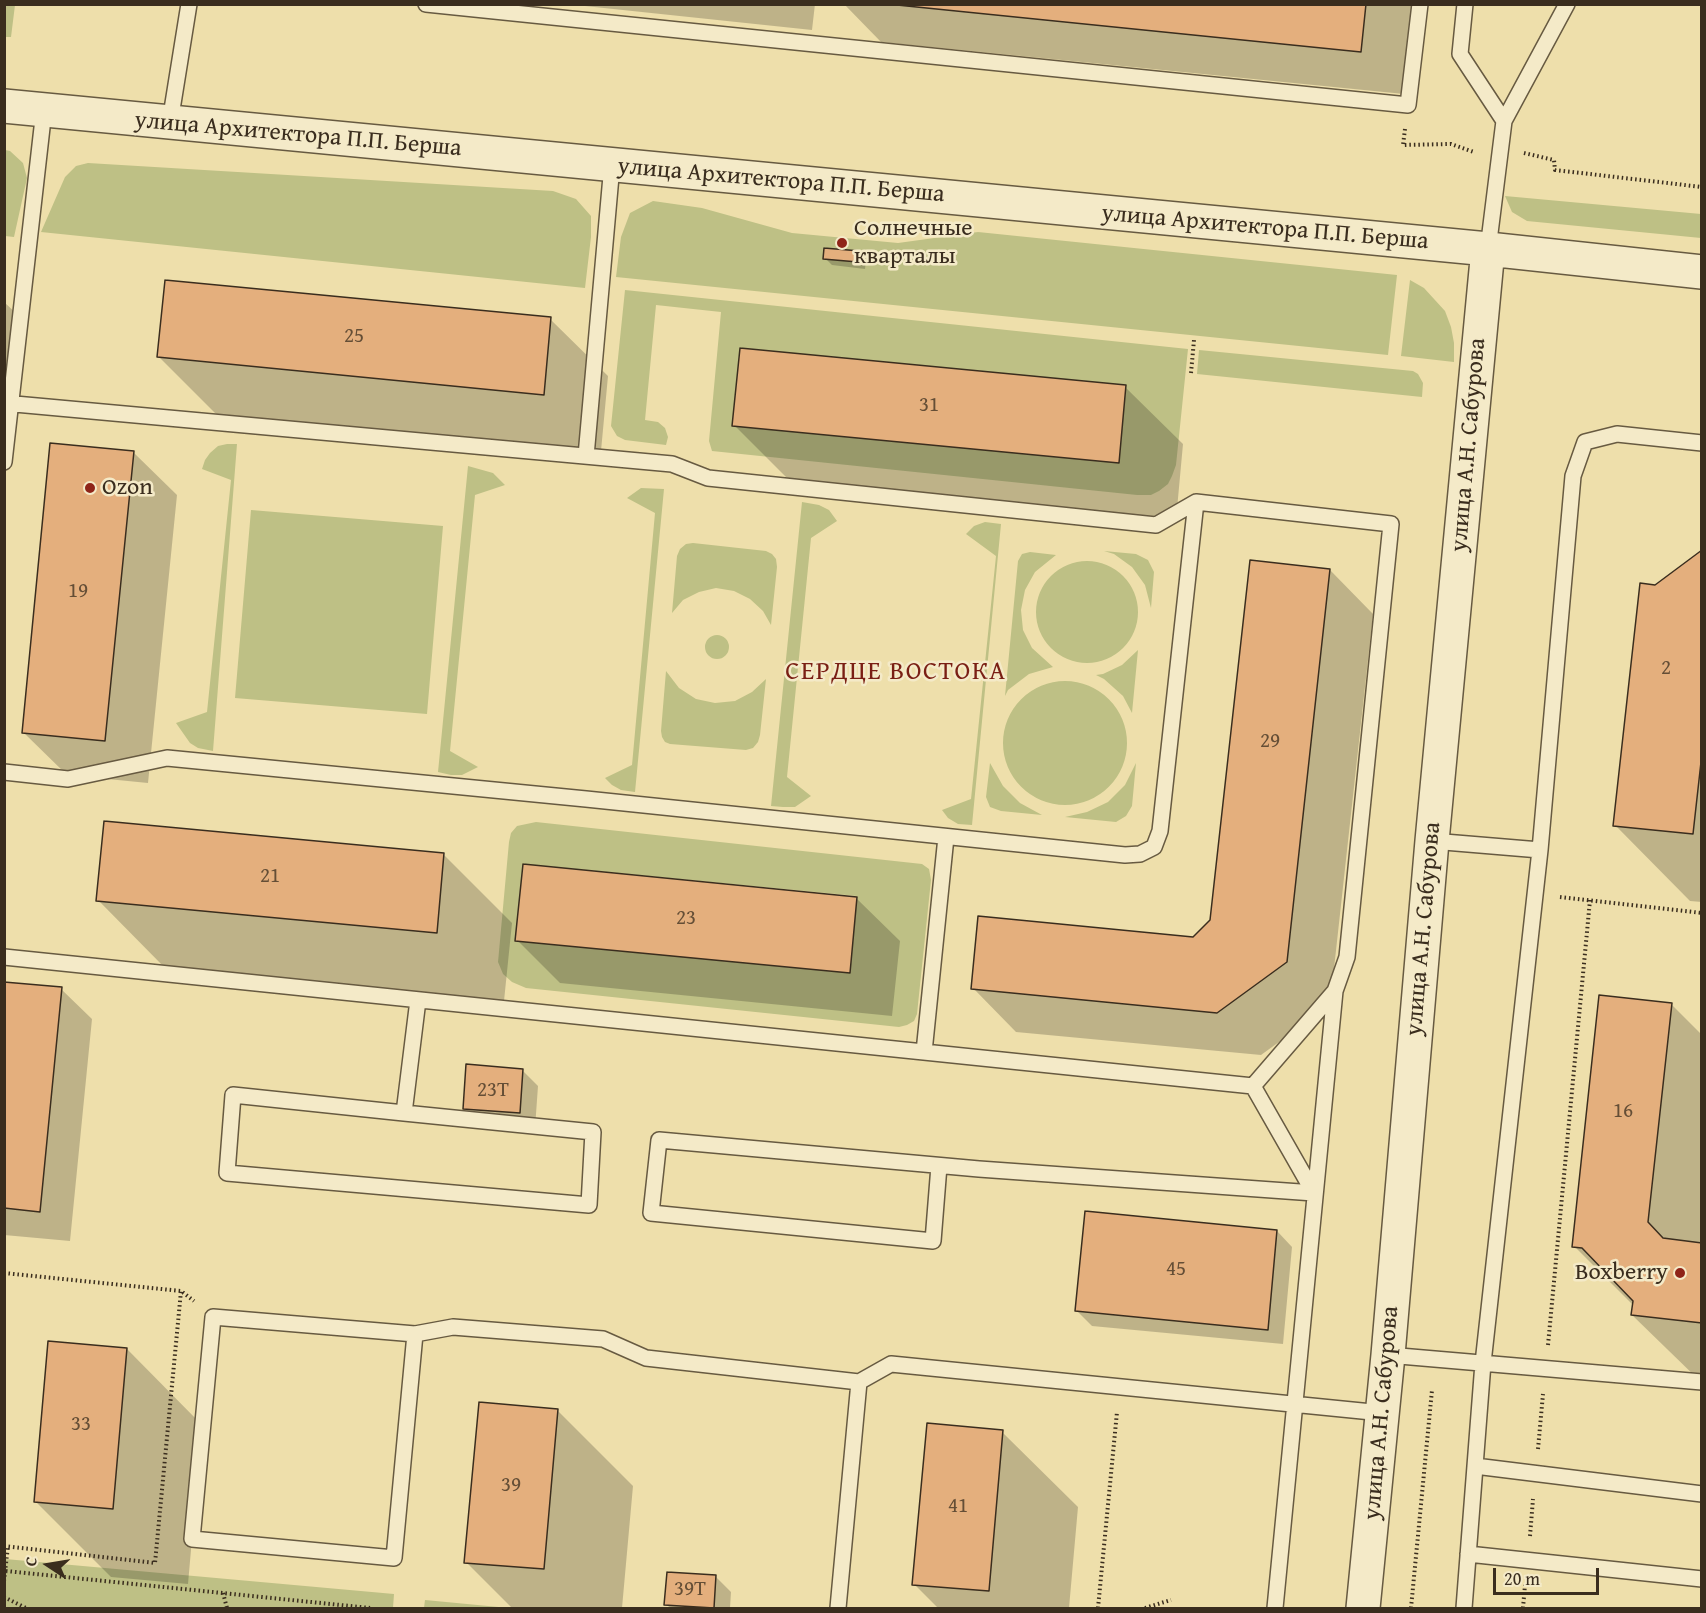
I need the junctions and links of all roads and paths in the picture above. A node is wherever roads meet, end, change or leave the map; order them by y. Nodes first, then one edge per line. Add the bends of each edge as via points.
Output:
1 (189, 4) edge
2 (426, 4) edge
3 (1420, 4) edge
4 (1465, 4) edge
5 (1567, 4) edge
6 (4, 106) edge
7 (44, 110) junction
8 (1504, 121) junction
9 (170, 122) junction
10 (1403, 145) dead end
11 (1498, 160) junction
12 (612, 165) junction
13 (1701, 187) edge
14 (1488, 249) junction
15 (1701, 272) edge
16 (1194, 340) dead end
17 (1191, 373) dead end
18 (8, 403) edge
19 (1701, 443) edge
20 (586, 456) junction
21 (4, 462) edge
22 (1196, 502) junction
23 (4, 772) edge
24 (946, 837) junction
25 (1432, 841) junction
26 (1540, 850) junction
27 (1536, 894) junction
28 (1590, 900) junction
29 (1701, 913) edge
30 (4, 957) edge
31 (1335, 991) junction
32 (418, 1000) junction
33 (924, 1052) junction
34 (1253, 1086) junction
35 (404, 1113) junction
36 (939, 1166) junction
37 (1314, 1193) junction
38 (4, 1273) edge
39 (181, 1291) junction
40 (213, 1317) junction
41 (415, 1334) junction
42 (1388, 1355) junction
43 (1483, 1363) junction
44 (1546, 1368) junction
45 (859, 1382) junction
46 (1701, 1382) edge
47 (1120, 1386) junction
48 (1432, 1390) dead end
49 (1296, 1404) junction
50 (1382, 1413) junction
51 (1475, 1466) junction
52 (1536, 1474) junction
53 (1701, 1494) edge
54 (6, 1546) edge
55 (1468, 1554) junction
56 (1528, 1562) junction
57 (6, 1571) junction
58 (1701, 1579) edge
59 (4, 1581) edge
60 (223, 1593) junction
61 (4, 1597) edge
62 (1171, 1600) dead end
63 (26, 1608) edge
64 (227, 1608) edge
65 (370, 1608) edge
66 (838, 1608) edge
67 (1098, 1608) edge
68 (1145, 1608) edge
69 (1275, 1608) edge
70 (1363, 1608) edge
71 (1411, 1608) edge
72 (1464, 1608) edge
73 (1523, 1608) edge

1 - 9 lane
2 - 3 lane via 1408,105
4 - 8 lane via 1460,54
5 - 8 lane
6 - 7 street, улица Архитектора П.П. Берша
7 - 9 street, улица Архитектора П.П. Берша
7 - 18 lane
8 - 11 lane
9 - 12 street, улица Архитектора П.П. Берша
10 - 11 path via 1451,144
11 - 13 path via 1523,152 1554,160 1555,170
11 - 14 lane
12 - 14 street, улица Архитектора П.П. Берша
12 - 20 lane
14 - 15 street, улица Архитектора П.П. Берша
14 - 25 street, улица А.Н. Сабурова
16 - 17 path
18 - 20 lane
18 - 21 lane
19 - 26 lane via 1617,434 1585,442 1573,476
20 - 22 lane via 672,464 708,478 1156,525
22 - 24 lane via 1160,831 1154,847 1140,854 1125,855
22 - 31 lane via 1391,524 1347,957
23 - 24 lane via 68,779 167,758
24 - 33 lane
25 - 26 lane
25 - 42 street, улица А.Н. Сабурова
26 - 27 lane
27 - 28 path
27 - 43 lane
28 - 29 path
28 - 44 path
30 - 32 lane
31 - 34 lane
31 - 37 lane
32 - 33 lane
32 - 35 lane
33 - 34 lane
34 - 37 lane
35 - 35 lane via 233,1095 227,1173 589,1205 593,1132
36 - 36 lane via 659,1140 651,1213 933,1241
36 - 37 lane
37 - 49 lane
38 - 39 path
39 - 40 path
39 - 54 path via 155,1563
40 - 41 lane
40 - 41 lane via 192,1539 394,1558
41 - 45 lane via 453,1327 603,1339 646,1358
42 - 43 lane
42 - 50 street, улица А.Н. Сабурова
43 - 44 lane
43 - 51 lane
44 - 46 lane
44 - 52 path
45 - 47 lane via 891,1364
45 - 66 lane
47 - 49 lane
47 - 67 path
48 - 71 path
49 - 50 lane
49 - 69 lane
50 - 70 street, улица А.Н. Сабурова
51 - 52 lane
51 - 55 lane
52 - 53 lane
52 - 56 path
54 - 57 path
55 - 56 lane
55 - 72 lane
56 - 58 lane
56 - 73 path
57 - 59 path
57 - 60 path
60 - 64 path
60 - 65 path
61 - 63 path
62 - 68 path

